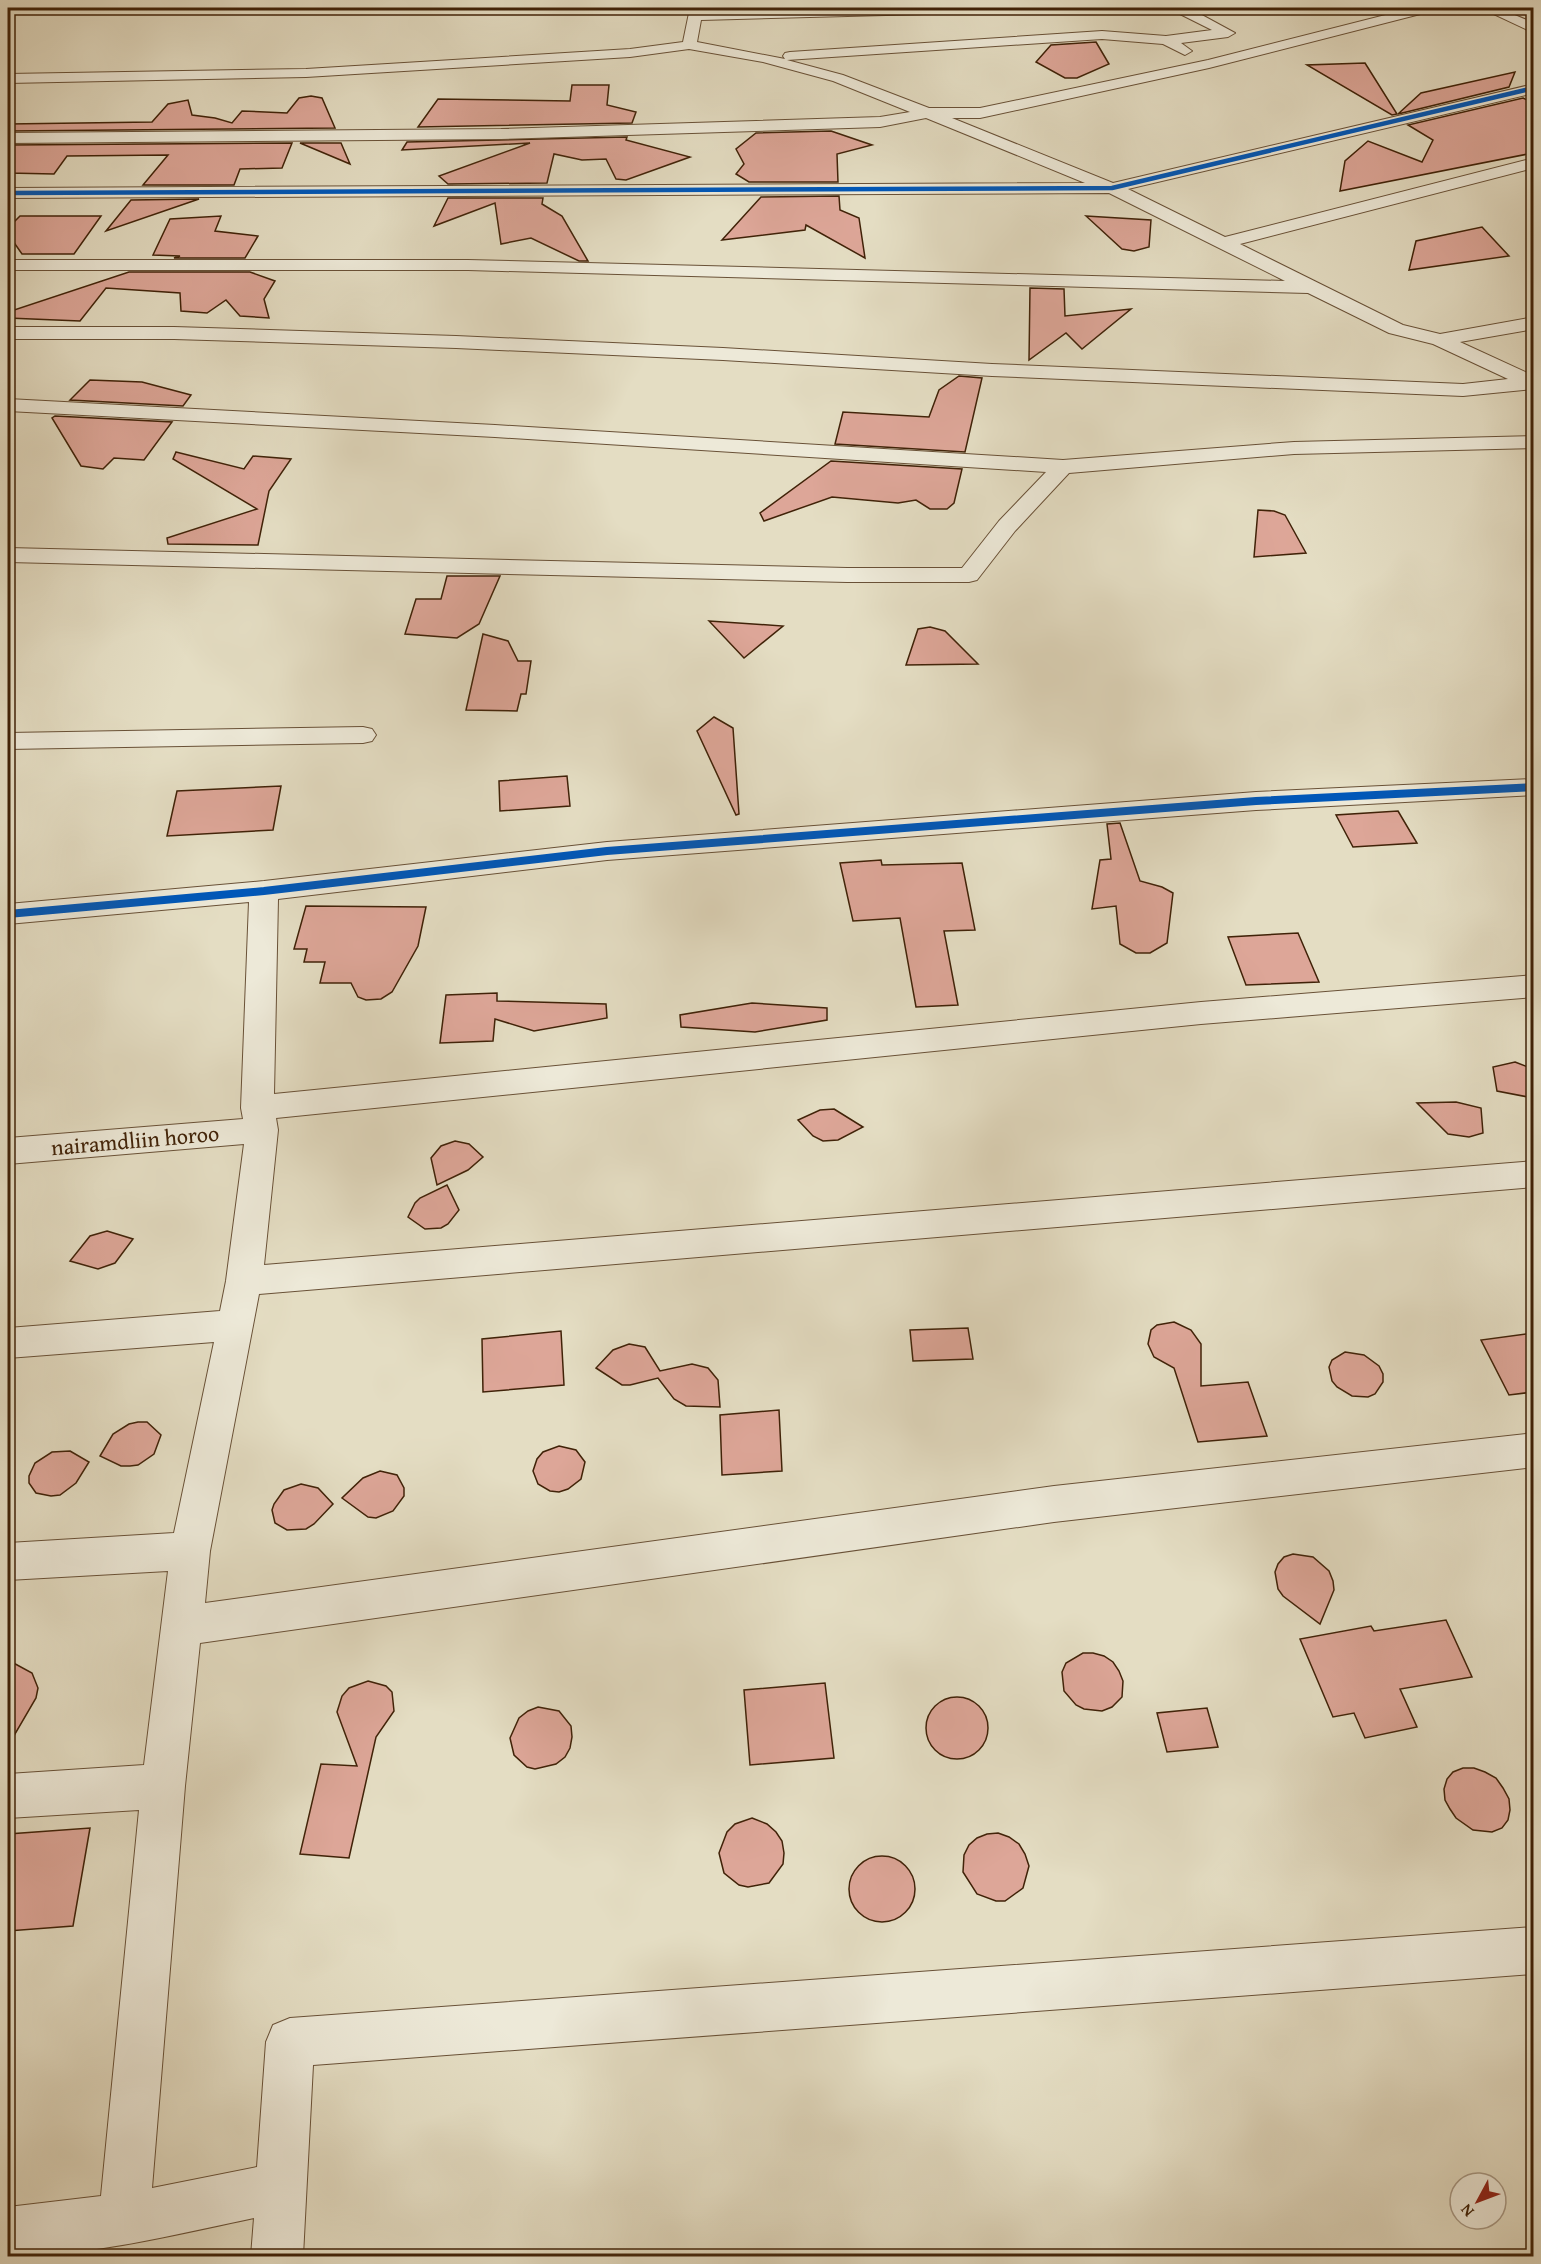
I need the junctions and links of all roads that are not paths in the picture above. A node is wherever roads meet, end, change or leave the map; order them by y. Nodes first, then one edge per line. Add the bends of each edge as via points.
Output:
1 (1000, 8) edge
2 (1179, 8) edge
3 (1427, 8) edge
4 (1488, 8) edge
5 (696, 12) edge
6 (1533, 29) edge
7 (1166, 40) junction
8 (689, 45) junction
9 (764, 58) junction
10 (1209, 64) junction
11 (8, 79) edge
12 (1533, 88) edge
13 (927, 113) junction
14 (8, 138) edge
15 (1533, 163) edge
16 (1112, 188) junction
17 (8, 194) edge
18 (1224, 243) junction
19 (8, 265) edge
20 (1308, 287) junction
21 (1533, 323) edge
22 (8, 333) edge
23 (1440, 340) junction
24 (1533, 383) edge
25 (8, 405) edge
26 (1533, 442) edge
27 (1064, 467) junction
28 (8, 555) edge
29 (363, 735) dead end
30 (8, 741) edge
31 (1533, 787) edge
32 (264, 891) junction
33 (8, 914) edge
34 (1533, 986) edge
35 (259, 1119) junction
36 (8, 1151) edge
37 (1533, 1174) edge
38 (244, 1281) junction
39 (237, 1325) junction
40 (8, 1343) edge
41 (1533, 1450) edge
42 (190, 1551) junction
43 (8, 1561) edge
44 (182, 1626) junction
45 (163, 1786) junction
46 (8, 1796) edge
47 (1533, 1950) edge
48 (282, 2187) junction
49 (124, 2218) junction
50 (8, 2233) edge
51 (277, 2256) edge

1 - 5 street
2 - 7 street via 1228,33
3 - 10 street
4 - 6 street
5 - 8 street
7 - 9 street via 1102,35
7 - 10 street
8 - 9 street
8 - 11 street via 630,53 306,73
9 - 13 street via 838,78
10 - 13 street via 980,113
12 - 16 street
13 - 14 street via 879,122 513,134
13 - 16 street
15 - 18 street
16 - 17 street
16 - 18 street
18 - 20 street
19 - 20 street via 468,265
20 - 23 street via 1396,329
21 - 23 street
22 - 24 street via 174,333 468,342 1462,390
23 - 24 street
25 - 27 street
26 - 27 street via 1293,448
27 - 28 street via 1007,526 969,574 847,575
29 - 30 street
31 - 32 street via 1256,801 607,851
32 - 33 street
32 - 35 street
34 - 35 street, nairamdliin horoo via 1189,1014
35 - 36 street, nairamdliin horoo
35 - 38 street
37 - 38 street
38 - 39 street
39 - 40 street
39 - 42 street
41 - 44 street via 1054,1504
42 - 43 street
42 - 44 street
44 - 45 street
45 - 46 street
45 - 49 street
47 - 48 street via 290,2042
48 - 49 street
48 - 51 street
49 - 50 street

